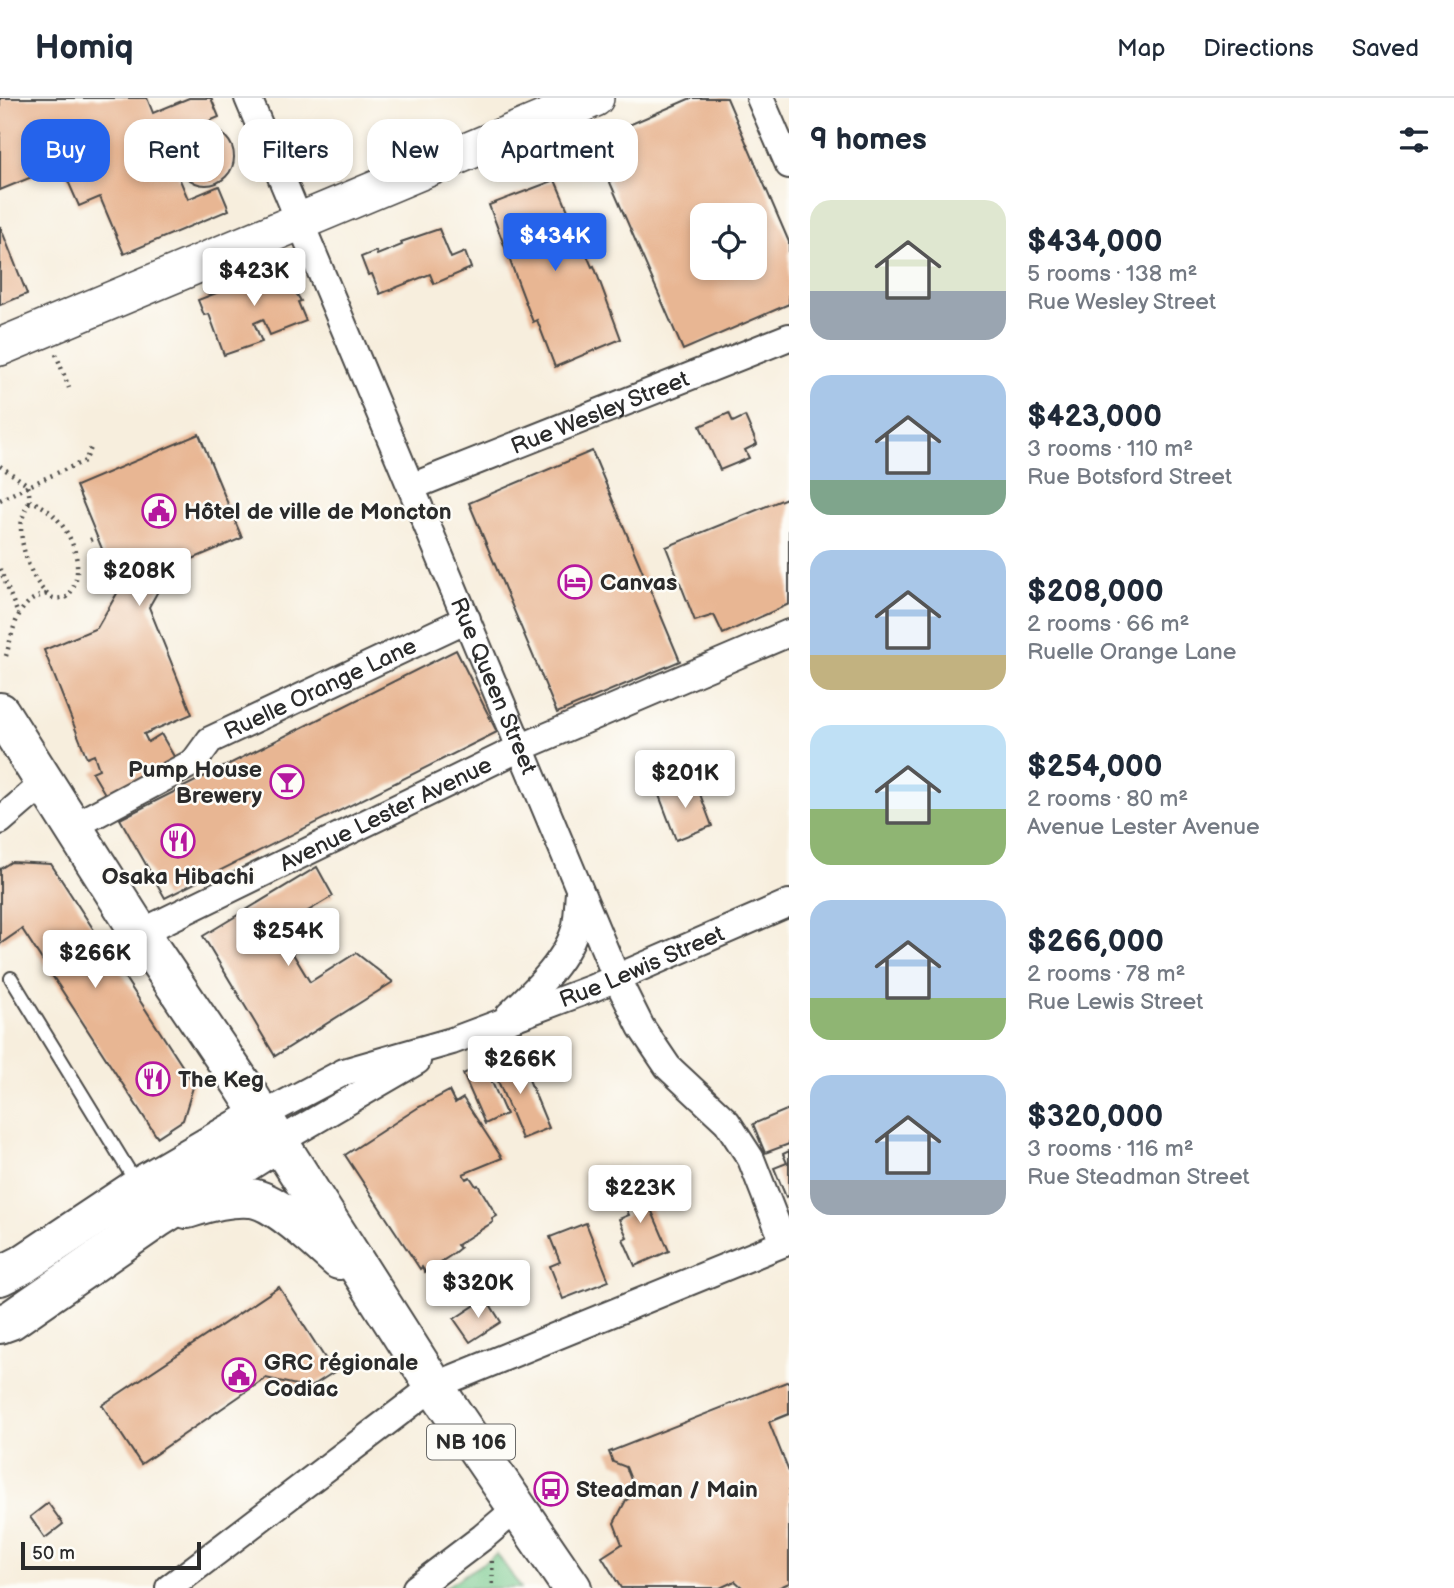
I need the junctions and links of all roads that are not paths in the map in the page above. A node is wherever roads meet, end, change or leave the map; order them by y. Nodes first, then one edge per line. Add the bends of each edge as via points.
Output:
1 (248, 98) edge
2 (595, 98) edge
3 (760, 98) edge
4 (789, 164) edge
5 (300, 220) junction
6 (789, 337) edge
7 (0, 347) edge
8 (411, 486) junction
9 (467, 619) junction
10 (789, 633) edge
11 (0, 712) edge
12 (522, 747) junction
13 (44, 783) junction
14 (0, 821) edge
15 (72, 827) junction
16 (580, 889) junction
17 (789, 903) edge
18 (140, 933) junction
19 (11, 978) dead end
20 (617, 978) junction
21 (503, 1022) junction
22 (269, 1129) junction
23 (148, 1203) junction
24 (787, 1242) edge
25 (0, 1276) edge
26 (374, 1292) junction
27 (0, 1324) edge
28 (434, 1386) junction
29 (516, 1509) junction
30 (169, 1588) edge
31 (416, 1588) edge
32 (572, 1588) edge

1 - 5 street, Rue Queen Street
2 - 5 main road
3 - 4 street
5 - 7 main road
5 - 8 street, Rue Queen Street
6 - 8 street, Rue Wesley Street
8 - 9 street, Rue Queen Street
9 - 12 street, Rue Queen Street
9 - 15 street, Ruelle Orange Lane via 210,740 194,762
10 - 12 street, Avenue Lester Avenue
11 - 13 main road, NB 106
12 - 16 street, Rue Queen Street
12 - 18 street, Avenue Lester Avenue
13 - 14 street
13 - 15 main road, NB 106
15 - 18 main road, NB 106
16 - 20 street, Rue Queen Street
16 - 21 street via 576,927 561,957
17 - 20 street, Rue Lewis Street
18 - 22 main road, NB 106
19 - 23 lane
20 - 21 street, Rue Lewis Street
20 - 24 street, Rue Queen Street via 667,1067 733,1131 751,1159
21 - 22 street, Rue Lewis Street via 344,1072
22 - 23 main road
22 - 26 main road, NB 106
23 - 25 main road
23 - 26 main road via 253,1198 290,1217
23 - 27 main road via 11,1320
24 - 28 street
26 - 28 main road, NB 106
28 - 29 main road, NB 106
28 - 30 street
29 - 31 street
29 - 32 main road, NB 106

